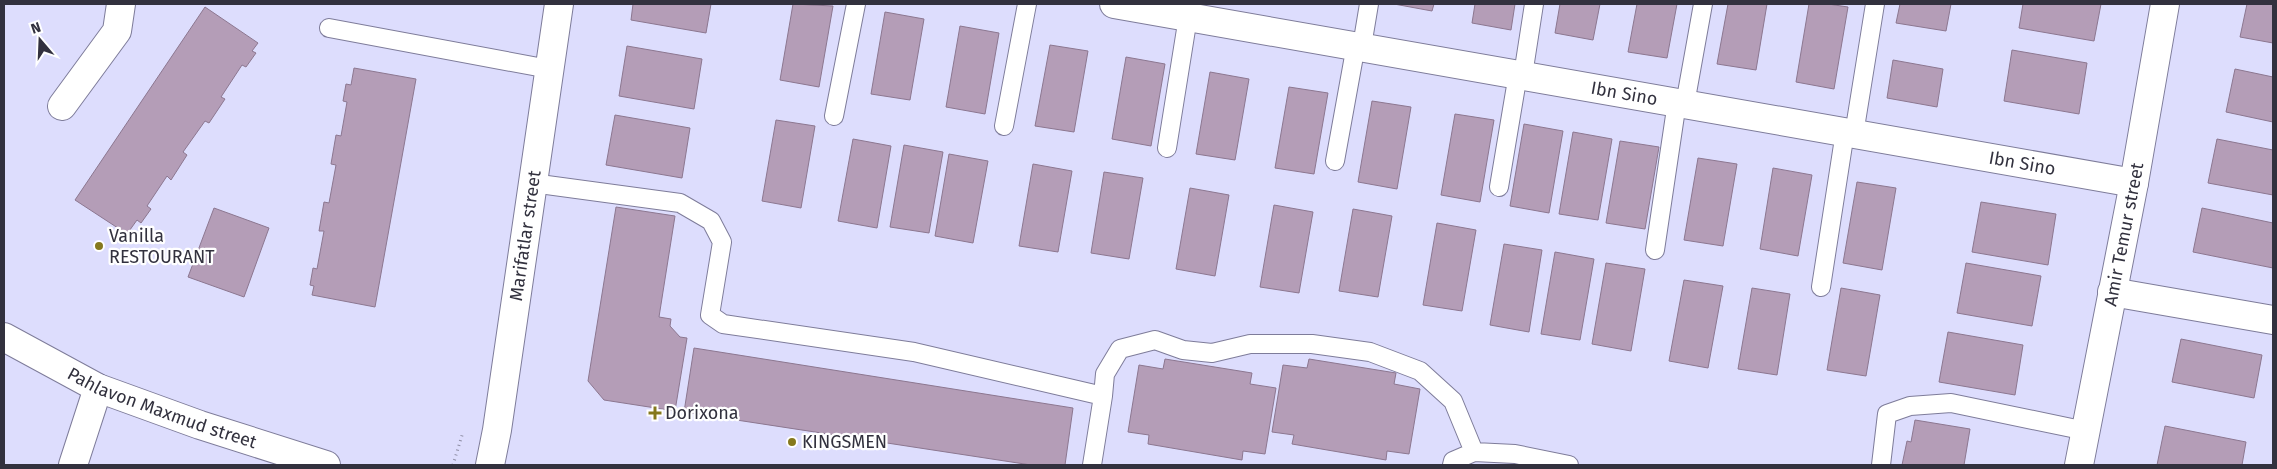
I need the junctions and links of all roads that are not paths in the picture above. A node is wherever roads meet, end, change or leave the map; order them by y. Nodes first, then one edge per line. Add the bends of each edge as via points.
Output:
1 (121, 4) edge
2 (559, 4) edge
3 (856, 4) edge
4 (1027, 4) edge
5 (1114, 4) edge
6 (1369, 4) edge
7 (1534, 4) edge
8 (1702, 4) edge
9 (1875, 4) edge
10 (2165, 4) edge
11 (1193, 13) edge
12 (329, 28) dead end
13 (1359, 46) junction
14 (549, 69) junction
15 (1520, 74) junction
16 (1681, 103) junction
17 (62, 106) dead end
18 (834, 116) dead end
19 (1004, 126) dead end
20 (1850, 133) junction
21 (1167, 148) dead end
22 (1335, 161) dead end
23 (532, 183) junction
24 (2134, 183) junction
25 (1499, 187) dead end
26 (1655, 250) dead end
27 (1821, 287) dead end
28 (2112, 292) junction
29 (2273, 320) edge
30 (4, 337) edge
31 (98, 388) junction
32 (1103, 396) junction
33 (2086, 431) junction
34 (1474, 452) junction
35 (73, 465) edge
36 (326, 465) edge
37 (490, 465) edge
38 (1092, 465) edge
39 (1452, 465) edge
40 (1570, 465) edge
41 (1881, 465) edge
42 (2079, 465) edge

1 - 17 street via 117,31
2 - 14 street, Marifatlar street
3 - 18 lane
4 - 19 lane
5 - 11 street, Ibn Sino
6 - 13 lane
7 - 15 lane
8 - 16 lane
9 - 20 lane
10 - 24 street, Amir Temur street
11 - 13 street, Ibn Sino
11 - 21 lane
12 - 14 lane
13 - 15 street, Ibn Sino
13 - 22 lane
14 - 23 street, Marifatlar street
15 - 16 street, Ibn Sino
15 - 25 lane
16 - 20 street, Ibn Sino
16 - 26 lane
20 - 24 street, Ibn Sino
20 - 27 lane
23 - 32 lane via 680,203 711,221 722,242 710,315 723,324 914,352
23 - 37 street, Marifatlar street
24 - 28 street, Amir Temur street
28 - 29 street
28 - 33 street, Amir Temur street
30 - 31 street, Pahlavon Maxmud street
31 - 35 street
31 - 36 street, Pahlavon Maxmud street
32 - 34 lane via 1105,374 1120,349 1155,340 1183,350 1212,354 1250,344 1312,344 1370,352 1420,371 1453,400
32 - 38 lane
33 - 41 lane via 1951,403 1910,406 1887,414
33 - 42 street, Amir Temur street
34 - 39 lane via 1453,461
34 - 40 lane via 1515,454

